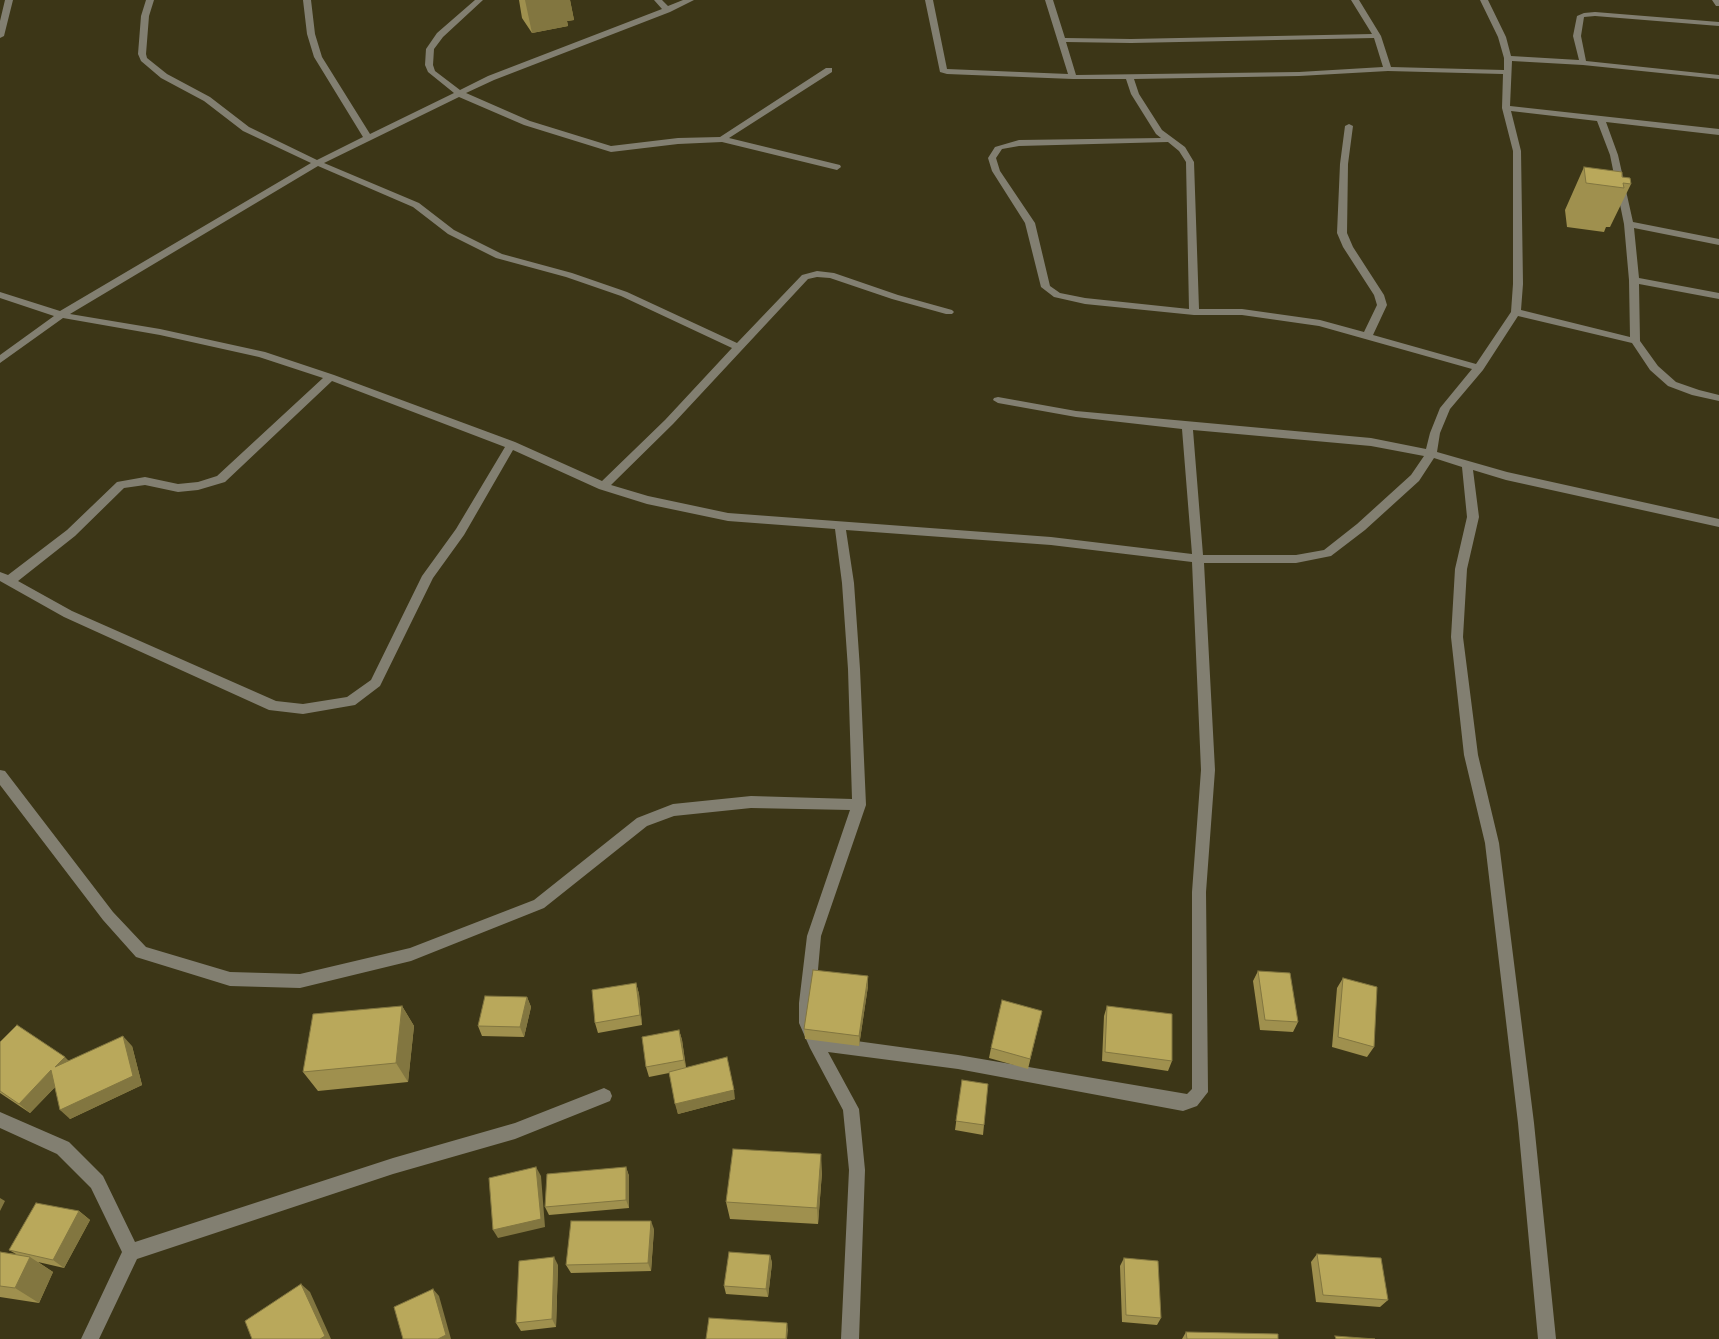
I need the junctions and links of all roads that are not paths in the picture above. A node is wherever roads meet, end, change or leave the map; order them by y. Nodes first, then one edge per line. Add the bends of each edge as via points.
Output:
1 (9, 0) edge
2 (150, 0) edge
3 (307, 0) edge
4 (479, 0) edge
5 (658, 0) edge
6 (690, 0) edge
7 (929, 0) edge
8 (1049, 0) edge
9 (1355, 0) edge
10 (1484, 0) edge
11 (1716, 0) edge
12 (1719, 4) edge
13 (666, 10) junction
14 (1719, 24) edge
15 (0, 36) edge
16 (1377, 36) junction
17 (1062, 40) junction
18 (1508, 58) junction
19 (1582, 62) junction
20 (1388, 69) junction
21 (829, 70) dead end
22 (1507, 72) junction
23 (1129, 76) junction
24 (1073, 77) junction
25 (1719, 77) edge
26 (460, 94) junction
27 (1506, 108) junction
28 (1600, 118) junction
29 (1349, 126) dead end
30 (1719, 132) edge
31 (368, 138) junction
32 (722, 139) junction
33 (1167, 140) junction
34 (317, 163) junction
35 (837, 167) dead end
36 (1629, 224) junction
37 (1719, 242) edge
38 (1634, 280) junction
39 (0, 296) edge
40 (1719, 296) edge
41 (949, 312) dead end
42 (1194, 312) junction
43 (1516, 312) junction
44 (61, 315) junction
45 (1368, 335) junction
46 (1635, 340) junction
47 (739, 347) junction
48 (1, 358) edge
49 (1479, 368) junction
50 (330, 377) junction
51 (1719, 398) edge
52 (998, 400) dead end
53 (1187, 426) junction
54 (511, 445) junction
55 (1431, 454) junction
56 (1468, 465) junction
57 (603, 486) junction
58 (1719, 523) edge
59 (840, 526) junction
60 (1198, 559) junction
61 (5, 578) edge
62 (0, 775) edge
63 (859, 805) junction
64 (815, 1043) junction
65 (604, 1096) dead end
66 (0, 1120) edge
67 (130, 1252) junction
68 (90, 1339) edge
69 (850, 1339) edge
70 (1547, 1339) edge

1 - 15 street
2 - 34 street via 145,16 142,54 148,65 207,99 246,129
3 - 31 street via 311,34 318,57
4 - 26 street via 440,35 428,55 432,72
5 - 13 street
6 - 13 street
7 - 24 street via 944,72
8 - 17 street
9 - 16 street
10 - 18 street
11 - 12 street
13 - 26 street via 491,78
14 - 19 street via 1584,15 1579,21 1577,36
16 - 17 street
16 - 20 street
17 - 24 street
18 - 19 street
18 - 22 street
19 - 25 street
20 - 22 street
20 - 23 street via 1299,74
21 - 32 street
22 - 27 street
23 - 24 street
23 - 33 street via 1135,94
26 - 31 street
26 - 32 street via 527,123 612,149
27 - 28 street
27 - 43 street via 1517,150
28 - 30 street
28 - 36 street via 1614,155
29 - 45 street via 1344,164 1342,233 1382,305
31 - 34 street
32 - 35 street
33 - 42 street via 1182,149 1190,162
33 - 42 street via 1019,143 999,147 992,158 996,171 1030,223 1046,288 1057,295 1085,301
34 - 44 street
34 - 47 street via 416,205 451,232 499,256 624,294
36 - 37 street
36 - 38 street
38 - 40 street
38 - 46 street
39 - 44 street
41 - 47 street via 895,298 831,275 817,274 805,277
42 - 45 street via 1242,312 1320,323
43 - 46 street
43 - 49 street
44 - 48 street
44 - 50 street via 260,354
45 - 49 street
46 - 51 street via 1654,368 1672,384
47 - 57 street
49 - 55 street via 1445,408
50 - 54 street
50 - 61 street via 221,479 178,488 145,481 121,484 71,533
52 - 53 street via 1076,414
53 - 55 street via 1371,442
53 - 60 street
54 - 57 street
54 - 61 street via 460,532 428,576 376,683 350,701 303,709 274,706 68,614
55 - 56 street
55 - 60 street via 1403,491 1327,553 1296,559
56 - 58 street
56 - 70 street via 1473,518 1461,569 1458,637 1471,755 1492,843 1526,1123
57 - 59 street via 647,500 728,517
59 - 60 street via 1051,541
59 - 63 street via 854,669
60 - 64 street via 1208,770 1199,892 1200,1092 1191,1101 1183,1103 958,1062
62 - 63 street via 108,916 141,952 230,979 300,981 411,954 539,904 642,822 672,810 751,802
63 - 64 street via 814,936 808,1023
64 - 69 street via 851,1109 857,1170
65 - 67 street via 515,1132 394,1166
66 - 67 street via 63,1148 97,1182
67 - 68 street

